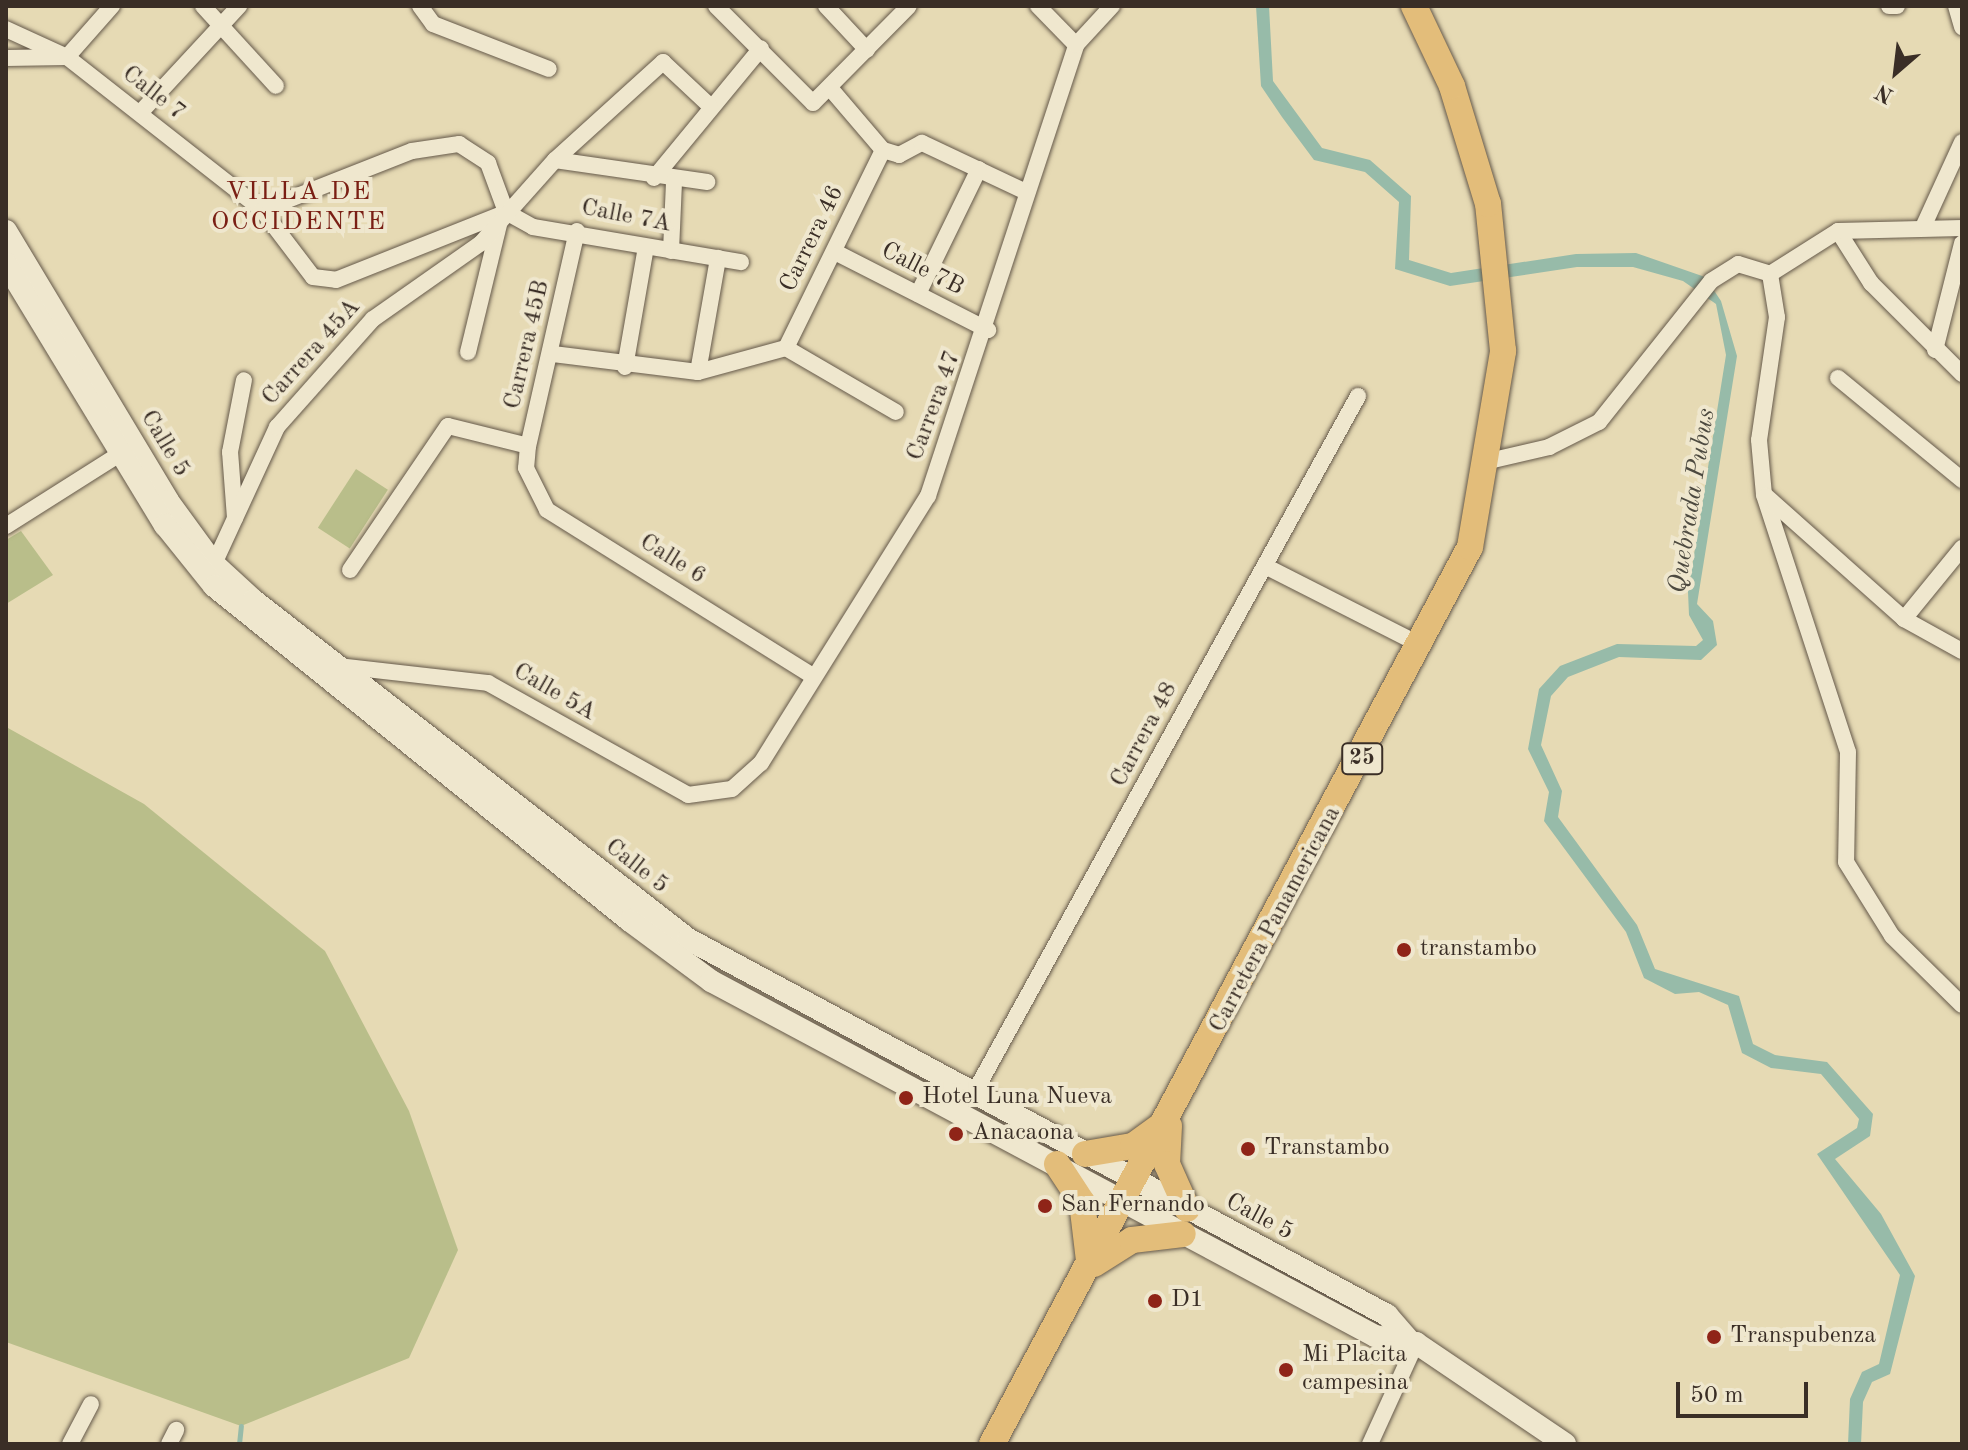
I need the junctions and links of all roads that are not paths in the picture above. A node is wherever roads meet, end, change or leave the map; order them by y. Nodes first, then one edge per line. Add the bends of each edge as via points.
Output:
1 (112, 6) edge
2 (203, 6) edge
3 (239, 6) edge
4 (420, 6) edge
5 (716, 6) edge
6 (826, 6) edge
7 (909, 6) edge
8 (1038, 6) edge
9 (1112, 6) edge
10 (1414, 6) edge
11 (1889, 6) edge
12 (1897, 6) edge
13 (1956, 6) edge
14 (221, 27) junction
15 (1962, 27) edge
16 (6, 29) edge
17 (1076, 45) junction
18 (761, 48) junction
19 (867, 50) junction
20 (67, 57) junction
21 (6, 58) edge
22 (549, 69) dead end
23 (276, 86) dead end
24 (830, 88) junction
25 (710, 106) junction
26 (140, 113) junction
27 (1962, 142) edge
28 (883, 150) junction
29 (555, 160) junction
30 (979, 169) junction
31 (654, 178) junction
32 (674, 181) junction
33 (707, 182) dead end
34 (1026, 192) junction
35 (262, 210) junction
36 (503, 216) junction
37 (1924, 225) junction
38 (1962, 228) edge
39 (6, 231) edge
40 (577, 231) junction
41 (1838, 231) junction
42 (1962, 243) edge
43 (646, 247) junction
44 (671, 251) junction
45 (835, 252) junction
46 (718, 258) junction
47 (741, 262) dead end
48 (6, 264) edge
49 (1770, 274) junction
50 (918, 294) junction
51 (988, 330) junction
52 (786, 348) junction
53 (1935, 350) junction
54 (468, 352) dead end
55 (553, 354) junction
56 (625, 367) junction
57 (698, 372) junction
58 (1962, 374) edge
59 (1838, 378) dead end
60 (244, 380) dead end
61 (1358, 396) dead end
62 (896, 412) dead end
63 (528, 446) junction
64 (120, 454) junction
65 (1489, 461) junction
66 (526, 468) joint
67 (1962, 480) edge
68 (1764, 495) junction
69 (235, 520) junction
70 (6, 526) edge
71 (1962, 548) edge
72 (214, 564) junction
73 (1265, 566) junction
74 (350, 570) dead end
75 (1904, 619) junction
76 (1421, 645) junction
77 (1962, 651) edge
78 (339, 666) junction
79 (813, 676) junction
80 (732, 789) joint
81 (1962, 1005) edge
82 (973, 1095) junction
83 (1171, 1114) junction
84 (1085, 1154) junction
85 (1057, 1164) junction
86 (1130, 1192) junction
87 (1185, 1222) junction
88 (1088, 1268) junction
89 (1412, 1341) junction
90 (91, 1404) dead end
91 (70, 1444) edge
92 (992, 1444) edge
93 (1370, 1444) edge
94 (1565, 1444) edge

1 - 20 street
2 - 14 street
3 - 14 street
4 - 22 street via 433,24
5 - 18 street
6 - 19 street
7 - 19 street
8 - 17 street
9 - 17 street, Carrera 47
10 - 65 highway, Carretera Panamericana / 25 via 1456,101 1488,204 1503,351
11 - 12 street
13 - 15 street
14 - 23 street
14 - 26 street
16 - 20 street, Calle 7
17 - 34 street, Carrera 47
18 - 24 street via 813,103
18 - 25 street
19 - 24 street
20 - 21 street
20 - 26 street, Calle 7
24 - 28 street
25 - 29 street, Carrera 45A via 663,62
25 - 31 street
26 - 35 street, Calle 7
27 - 37 street
28 - 30 street via 899,155 922,143
28 - 45 street, Carrera 46
29 - 31 street
29 - 36 street, Carrera 45A
30 - 34 street
30 - 50 street
31 - 32 street
32 - 33 street
32 - 44 street
34 - 51 street, Carrera 47
35 - 36 street, Calle 7 via 313,277 336,280
35 - 36 street via 412,151 459,144 488,163
36 - 40 street, Calle 7A via 533,227
36 - 54 street, Carrera 45A
36 - 69 street, Carrera 45A via 481,243 373,319 277,427
37 - 38 street
37 - 41 street
39 - 72 main road, Calle 5 via 157,485
40 - 43 street, Calle 7A
40 - 55 street, Carrera 45B
41 - 49 street
41 - 53 street via 1871,283
42 - 53 street
43 - 44 street, Calle 7A
43 - 56 street
44 - 46 street, Calle 7A
45 - 50 street, Calle 7B
45 - 52 street, Carrera 46
46 - 47 street, Calle 7A
46 - 57 street
48 - 64 main road, Calle 5
49 - 65 street via 1738,264 1711,281 1599,422 1549,447
49 - 68 street via 1777,317 1759,440
50 - 51 street, Calle 7B
51 - 79 street, Carrera 47 via 928,496
52 - 57 street
52 - 62 street
53 - 58 street
55 - 56 street
55 - 63 street, Carrera 45B
56 - 57 street
59 - 67 street
60 - 69 street via 230,452
61 - 73 street, Carrera 48
63 - 66 street, Carrera 45B
63 - 74 street via 448,426
64 - 70 street
64 - 85 main road, Calle 5 via 187,556 241,611 630,921 711,981
65 - 76 highway, Carretera Panamericana / 25 via 1470,547
66 - 79 street, Calle 6 via 547,510
68 - 75 street
68 - 81 street via 1848,752 1846,862 1892,936
69 - 72 street, Carrera 45A
71 - 75 street
72 - 78 main road, Calle 5
73 - 76 street
73 - 82 street, Carrera 48
75 - 77 street
76 - 83 highway, Carretera Panamericana / 25
78 - 80 street, Calle 5A via 488,683 688,795
78 - 82 main road, Calle 5 via 688,939
79 - 80 street, Carrera 47 via 761,763
82 - 84 main road, Calle 5
83 - 84 highway via 1133,1146
83 - 86 highway, Carretera Panamericana / 25
83 - 87 highway via 1167,1164
84 - 86 main road, Calle 5
85 - 86 main road, Calle 5
85 - 88 highway via 1089,1223
86 - 87 main road, Calle 5
86 - 88 highway, Carretera Panamericana / 25
87 - 88 highway via 1132,1240
87 - 89 main road, Calle 5 via 1375,1336
88 - 92 highway, Carretera Panamericana / 25
89 - 93 street
89 - 94 main road, Calle 5
90 - 91 street

